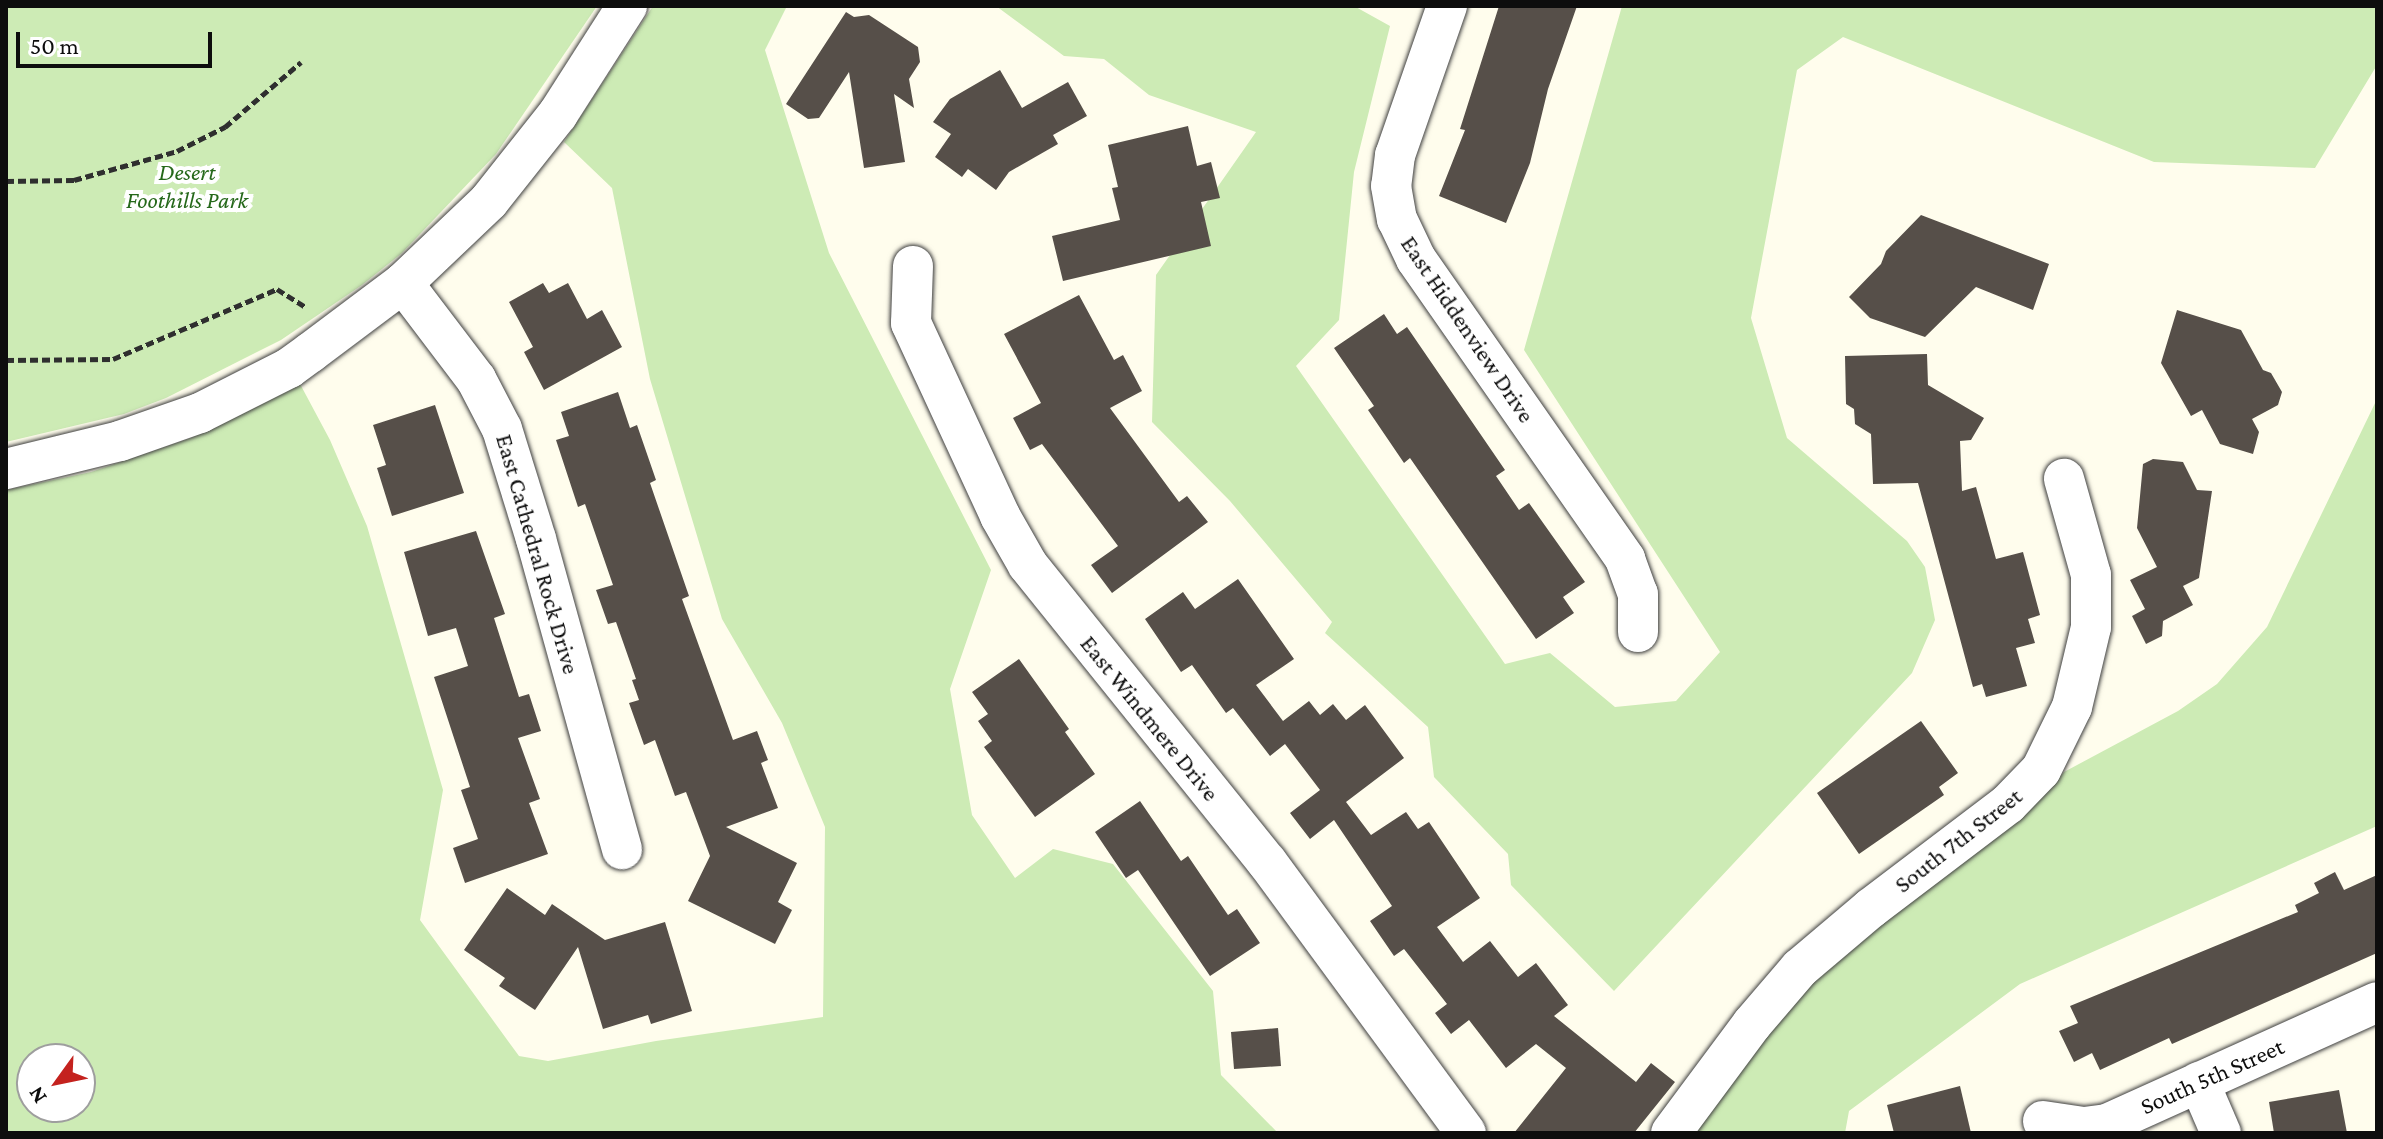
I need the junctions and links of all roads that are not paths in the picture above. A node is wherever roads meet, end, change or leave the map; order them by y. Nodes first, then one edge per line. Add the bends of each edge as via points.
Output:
1 (627, 6) edge
2 (1447, 6) edge
3 (913, 266) dead end
4 (403, 283) junction
5 (6, 469) edge
6 (2064, 479) dead end
7 (1638, 632) dead end
8 (622, 849) dead end
9 (2377, 1002) edge
10 (2199, 1082) junction
11 (2043, 1121) dead end
12 (1466, 1133) edge
13 (1671, 1133) edge
14 (2221, 1133) edge

1 - 4 street via 558,114 489,201
2 - 7 street, East Hiddenview Drive via 1395,155 1391,186 1397,219 1416,259 1625,559 1638,594
3 - 12 street, East Windmere Drive via 911,323 1028,565 1267,862
4 - 5 street via 289,368 200,413 120,441
4 - 8 street, East Cathedral Rock Drive via 476,379 502,429
6 - 13 street, South 7th Street via 2091,575 2091,627 2072,707 2041,770 2008,804 1800,968
9 - 10 street, South 5th Street
10 - 11 street, South 5th Street via 2107,1124 2084,1127
10 - 14 street

